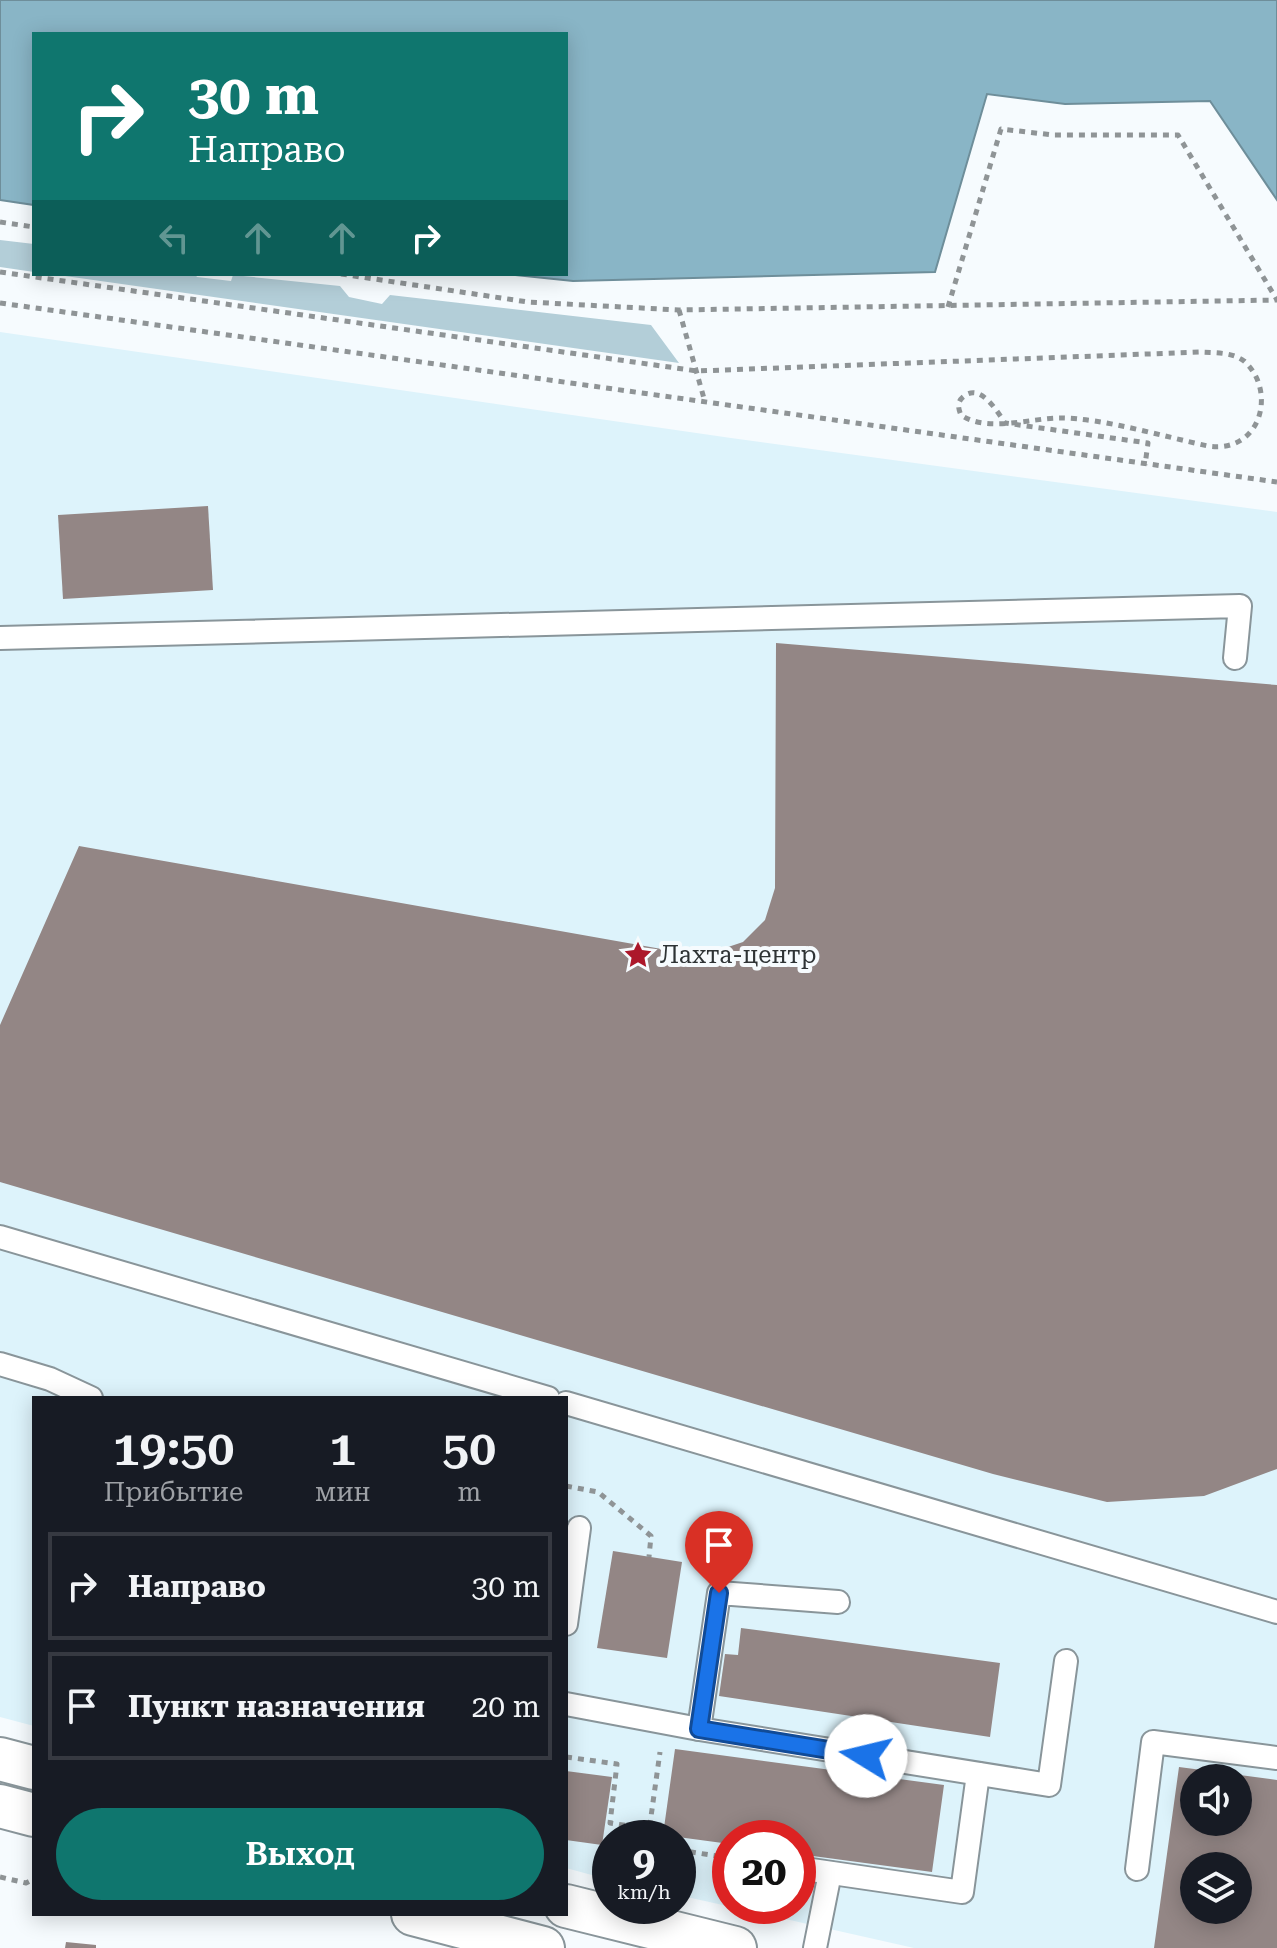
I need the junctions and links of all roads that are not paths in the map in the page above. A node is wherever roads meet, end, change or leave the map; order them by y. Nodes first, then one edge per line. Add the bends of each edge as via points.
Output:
1 (0, 638) edge
2 (1235, 658) dead end
3 (0, 1237) edge
4 (0, 1364) edge
5 (87, 1396) edge
6 (541, 1396) edge
7 (568, 1404) edge
8 (579, 1528) dead end
9 (838, 1602) dead end
10 (568, 1609) edge
11 (1277, 1612) edge
12 (1066, 1661) dead end
13 (568, 1704) edge
14 (699, 1729) junction
15 (1277, 1758) edge
16 (0, 1759) edge
17 (32, 1767) edge
18 (978, 1774) junction
19 (0, 1806) edge
20 (32, 1814) edge
21 (1137, 1869) dead end
22 (816, 1871) edge
23 (830, 1873) junction
24 (568, 1906) edge
25 (421, 1916) edge
26 (543, 1948) edge
27 (735, 1948) edge
28 (815, 1948) edge

1 - 2 lane via 1240,606
3 - 6 lane
4 - 5 lane
7 - 11 lane
8 - 10 lane
9 - 14 lane via 719,1593
12 - 18 lane via 1049,1785
13 - 14 lane
14 - 18 lane
15 - 21 lane via 1153,1742
16 - 17 street
18 - 23 lane via 962,1892
19 - 20 street
22 - 23 lane
23 - 28 lane
24 - 27 street
25 - 26 street

